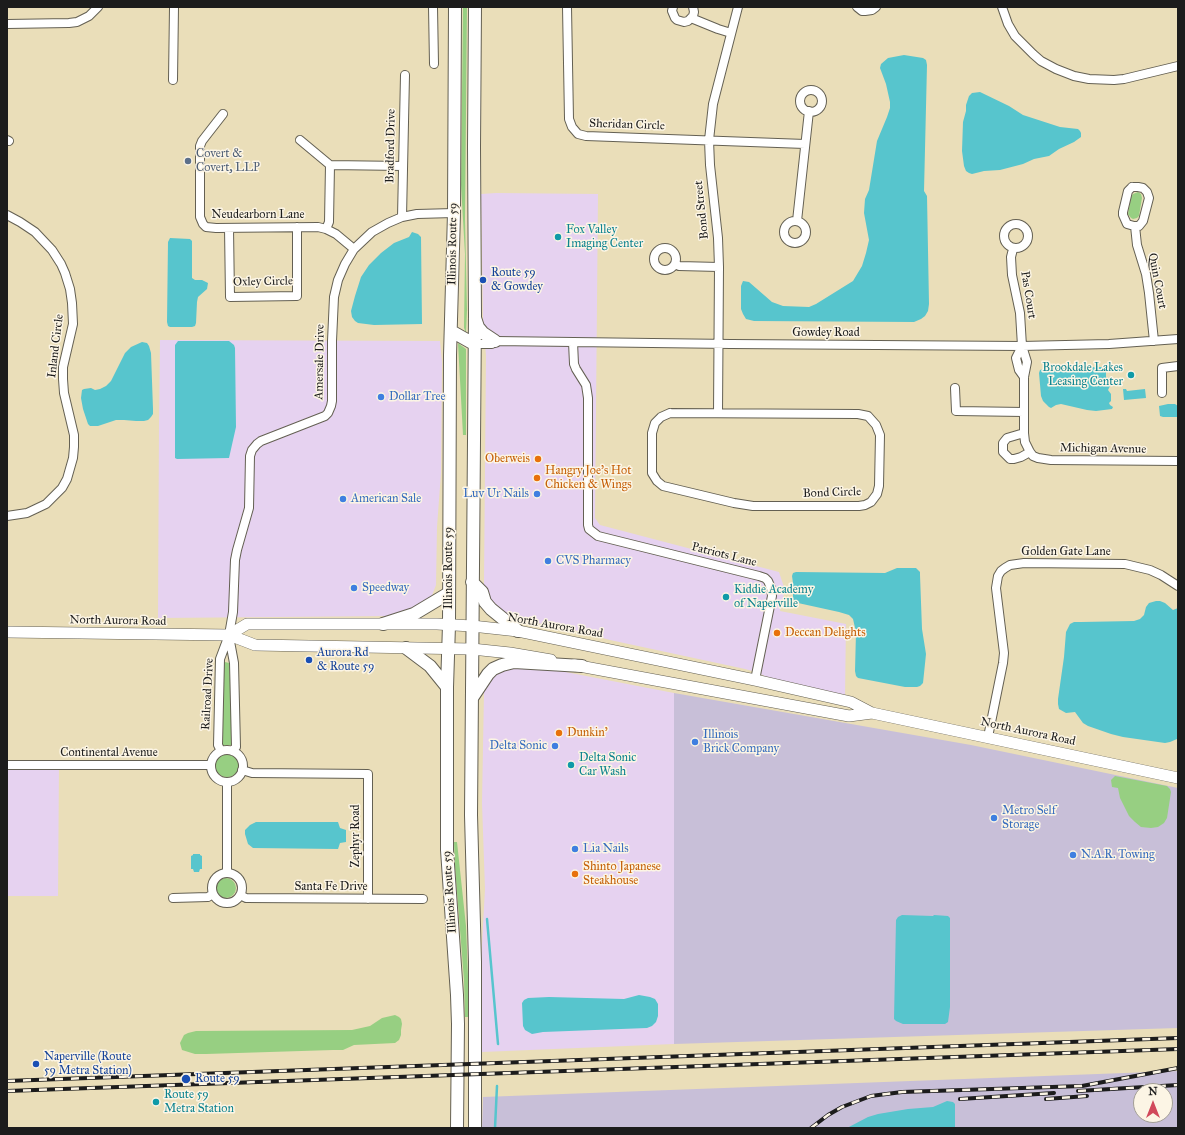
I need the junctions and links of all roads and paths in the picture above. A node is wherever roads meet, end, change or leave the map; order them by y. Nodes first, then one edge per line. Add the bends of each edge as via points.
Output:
1 (98, 7) edge
2 (174, 7) edge
3 (433, 7) edge
4 (455, 7) edge
5 (475, 7) edge
6 (567, 7) edge
7 (673, 7) edge
8 (693, 7) edge
9 (738, 7) edge
10 (857, 7) edge
11 (876, 7) edge
12 (1002, 7) edge
13 (691, 18) junction
14 (7, 24) edge
15 (731, 33) junction
16 (434, 64) dead end
17 (1178, 66) edge
18 (405, 75) dead end
19 (173, 80) dead end
20 (809, 111) dead end
21 (223, 114) dead end
22 (300, 140) dead end
23 (709, 140) junction
24 (805, 144) junction
25 (330, 165) junction
26 (403, 166) junction
27 (454, 213) junction
28 (7, 215) edge
29 (402, 217) junction
30 (797, 221) dead end
31 (1136, 226) junction
32 (297, 227) junction
33 (229, 228) junction
34 (326, 229) junction
35 (354, 249) junction
36 (1013, 249) dead end
37 (674, 264) dead end
38 (719, 267) junction
39 (475, 316) junction
40 (451, 330) junction
41 (1178, 339) edge
42 (494, 341) junction
43 (1154, 341) junction
44 (573, 342) junction
45 (474, 344) junction
46 (719, 344) junction
47 (1022, 346) junction
48 (1178, 366) edge
49 (956, 388) dead end
50 (1162, 393) dead end
51 (1024, 412) junction
52 (718, 413) junction
53 (1024, 433) junction
54 (1030, 452) junction
55 (1178, 461) edge
56 (7, 516) edge
57 (472, 582) junction
58 (1178, 586) edge
59 (449, 593) junction
60 (383, 624) junction
61 (449, 624) junction
62 (472, 626) junction
63 (10, 631) edge
64 (518, 631) junction
65 (229, 635) junction
66 (7, 639) edge
67 (406, 648) junction
68 (448, 648) junction
69 (472, 649) junction
70 (582, 666) junction
71 (754, 680) junction
72 (447, 687) junction
73 (472, 698) junction
74 (872, 713) junction
75 (988, 737) junction
76 (221, 751) junction
77 (232, 751) junction
78 (7, 765) edge
79 (211, 765) junction
80 (242, 770) junction
81 (1178, 778) edge
82 (227, 782) junction
83 (227, 873) junction
84 (213, 894) junction
85 (240, 895) junction
86 (173, 898) dead end
87 (368, 899) junction
88 (423, 899) dead end
89 (457, 1128) edge
90 (475, 1128) edge

1 - 14 street via 89,16 77,22
2 - 19 street
3 - 16 street
4 - 27 main road, Illinois Route 59
5 - 39 main road, Illinois Route 59
6 - 23 street, Sheridan Circle via 569,119 574,131 586,136
7 - 13 street via 673,14 678,20 684,22
8 - 13 street
9 - 15 street, Bond Street
10 - 11 street via 862,11
12 - 17 street via 1008,24 1021,42 1042,61 1068,74 1088,79 1114,80
13 - 15 street
15 - 23 street, Bond Street via 714,104
18 - 26 street, Bradford Drive
20 - 24 street
21 - 33 street, Neudearborn Lane via 200,146 200,217 206,227
22 - 25 street
23 - 24 street, Sheridan Circle
23 - 38 street, Bond Street
24 - 30 street
25 - 26 street
25 - 34 street via 329,222
26 - 29 street, Bradford Drive
27 - 29 street, Amersale Drive
27 - 40 main road, Illinois Route 59
28 - 56 street, Inland Circle via 35,232 52,250 61,264 70,289 73,324 63,379 74,435 73,458 62,488 46,504 27,514
29 - 35 street, Amersale Drive via 372,232
31 - 31 street via 1143,221 1149,198 1145,190 1138,186 1128,191 1123,212 1127,224
31 - 43 street, Quin Court via 1137,245 1150,293
32 - 33 street, Neudearborn Lane
32 - 33 street, Oxley Circle via 297,296 260,297 230,297
32 - 34 street, Neudearborn Lane
34 - 35 street, Neudearborn Lane
35 - 65 street, Amersale Drive via 340,274 334,297 332,401 328,413 262,441 252,450 250,456 249,508 236,555
36 - 47 street, Pas Court via 1012,275 1020,313
37 - 38 street
38 - 46 street, Bond Street
39 - 42 main road via 478,327
39 - 45 main road, Illinois Route 59
40 - 45 main road
40 - 59 main road, Illinois Route 59
41 - 43 street, Gowdey Road
42 - 44 street, Gowdey Road
42 - 45 street, Gowdey Road via 492,344
43 - 47 street, Gowdey Road via 1083,346
44 - 46 street, Gowdey Road
44 - 71 street, Patriots Lane via 574,364 586,385 588,398 589,529 598,536 765,578 772,596
45 - 57 main road, Illinois Route 59
46 - 47 street, Gowdey Road
46 - 52 street, Bond Street
47 - 51 street via 1016,358 1024,377
48 - 50 street via 1162,368
49 - 51 street via 956,411
51 - 53 street
52 - 52 street, Bond Circle via 868,416 880,435 877,494 871,502 859,506 743,505 663,486 653,476 652,470 652,433 658,419 670,413
53 - 54 street
53 - 54 street via 1007,438 1003,443 1003,452 1010,459
54 - 55 street, Michigan Avenue via 1044,460
57 - 62 main road, Illinois Route 59
57 - 64 main road via 482,592 485,602 491,609
58 - 75 street, Golden Gate Lane via 1150,570 1125,564 1024,563 1015,564 1001,571 996,588 1004,652
59 - 60 main road via 414,614
59 - 61 main road, Illinois Route 59
60 - 61 main road, North Aurora Road
60 - 65 main road, North Aurora Road via 247,624
61 - 62 main road, North Aurora Road
61 - 68 main road, Illinois Route 59
62 - 64 main road, North Aurora Road
62 - 69 main road, Illinois Route 59
63 - 65 main road, North Aurora Road
63 - 66 main road
64 - 71 main road, North Aurora Road
65 - 67 main road, North Aurora Road via 255,645
65 - 76 street, Railroad Drive via 220,659 218,745
65 - 77 street, Railroad Drive via 234,663 236,747
67 - 68 main road, North Aurora Road
67 - 72 main road via 430,666
68 - 69 main road, North Aurora Road
68 - 72 main road, Illinois Route 59
69 - 70 main road, North Aurora Road via 526,655
69 - 73 main road, Illinois Route 59
70 - 73 main road via 514,662 502,665 488,674
70 - 74 main road, North Aurora Road via 849,716
71 - 74 main road, North Aurora Road via 851,702
72 - 89 main road, Illinois Route 59 via 447,850 458,1018
73 - 90 main road, Illinois Route 59
74 - 75 main road, North Aurora Road
75 - 81 main road, North Aurora Road
76 - 77 street
76 - 79 street via 214,757
77 - 80 street via 240,757
78 - 79 street, Continental Avenue
79 - 82 street via 216,778
80 - 82 street via 236,779
80 - 87 street, Zephyr Road via 252,773 368,774
82 - 83 street
83 - 84 street via 214,880
83 - 85 street via 240,881
84 - 85 street via 219,901 228,903
84 - 86 street via 208,897
85 - 87 street, Santa Fe Drive via 246,898
87 - 88 street, Santa Fe Drive

